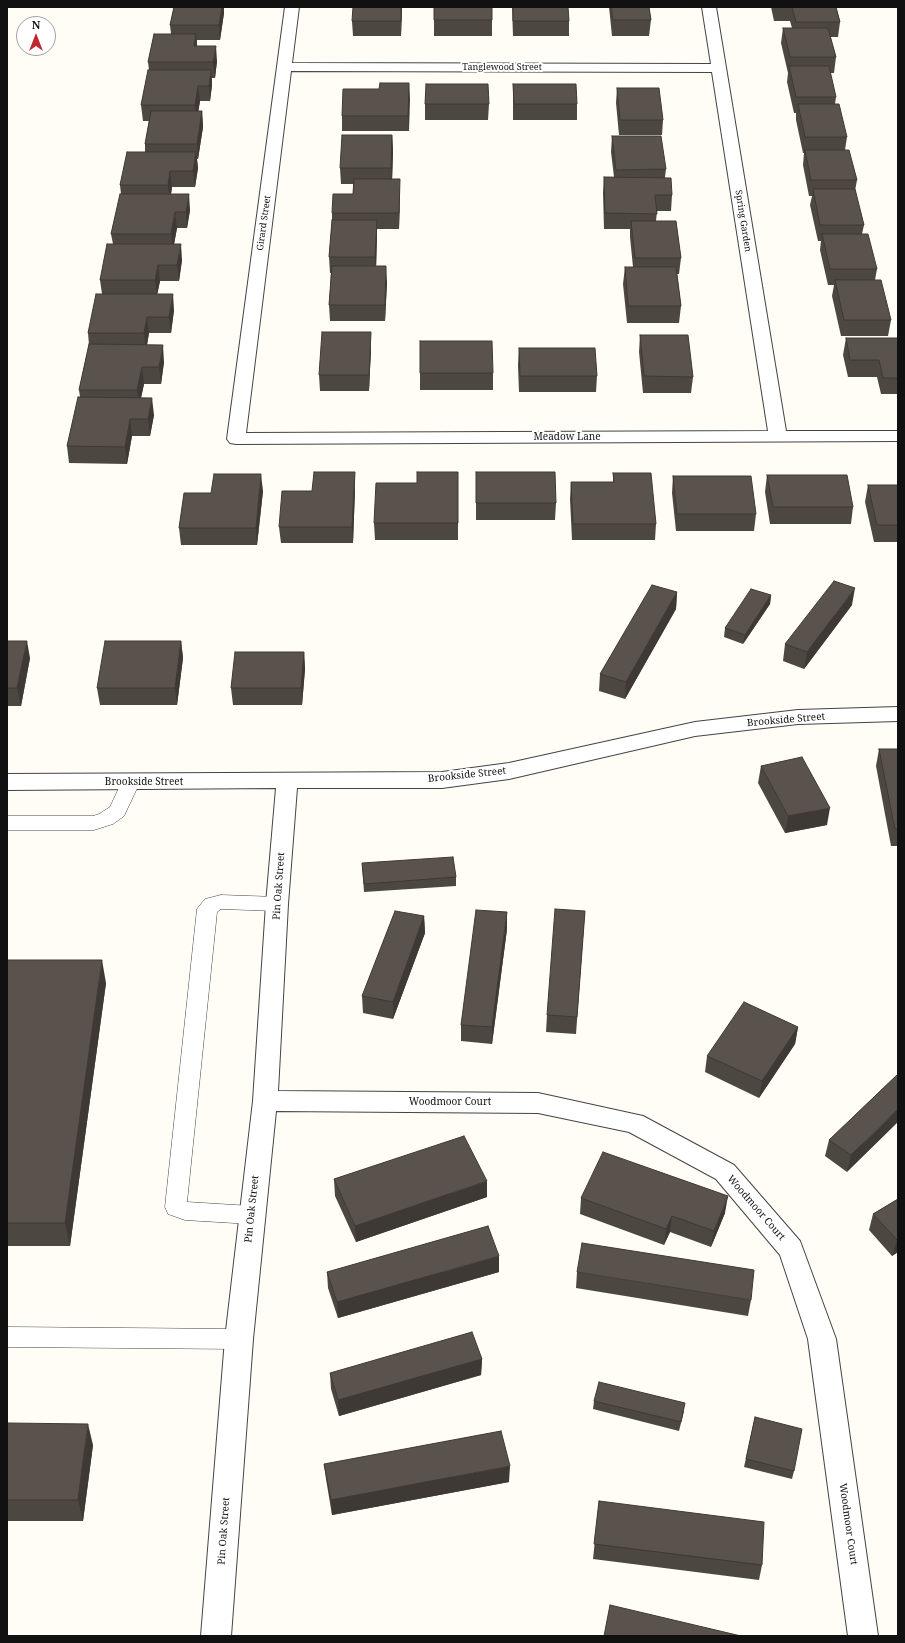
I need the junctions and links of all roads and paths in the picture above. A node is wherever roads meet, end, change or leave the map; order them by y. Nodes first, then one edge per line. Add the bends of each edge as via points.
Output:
1 (292, 7) edge
2 (709, 7) edge
3 (285, 67) junction
4 (718, 68) junction
5 (778, 436) junction
6 (898, 436) edge
7 (236, 439) joint
8 (898, 714) edge
9 (287, 781) junction
10 (7, 782) edge
11 (131, 782) junction
12 (7, 822) edge
13 (277, 904) junction
14 (265, 1102) junction
15 (252, 1215) junction
16 (7, 1337) edge
17 (239, 1339) junction
18 (216, 1636) edge
19 (863, 1636) edge

1 - 3 street, Girard Street
2 - 4 street, Spring Garden
3 - 4 street, Tanglewood Street
3 - 7 street, Girard Street
4 - 5 street, Spring Garden
5 - 6 street, Meadow Lane
5 - 7 street, Meadow Lane
8 - 9 street, Brookside Street via 798,717 695,730 509,771 442,780
9 - 11 street, Brookside Street
9 - 13 street, Pin Oak Street
10 - 11 street, Brookside Street
11 - 12 lane via 117,811 106,819 94,823
13 - 14 street, Pin Oak Street
13 - 15 lane via 220,902 212,904 207,909 176,1198 176,1207 185,1211
14 - 15 street, Pin Oak Street
14 - 19 street, Woodmoor Court via 538,1103 634,1123 725,1172 791,1248 822,1339
15 - 17 street, Pin Oak Street
16 - 17 lane
17 - 18 street, Pin Oak Street

